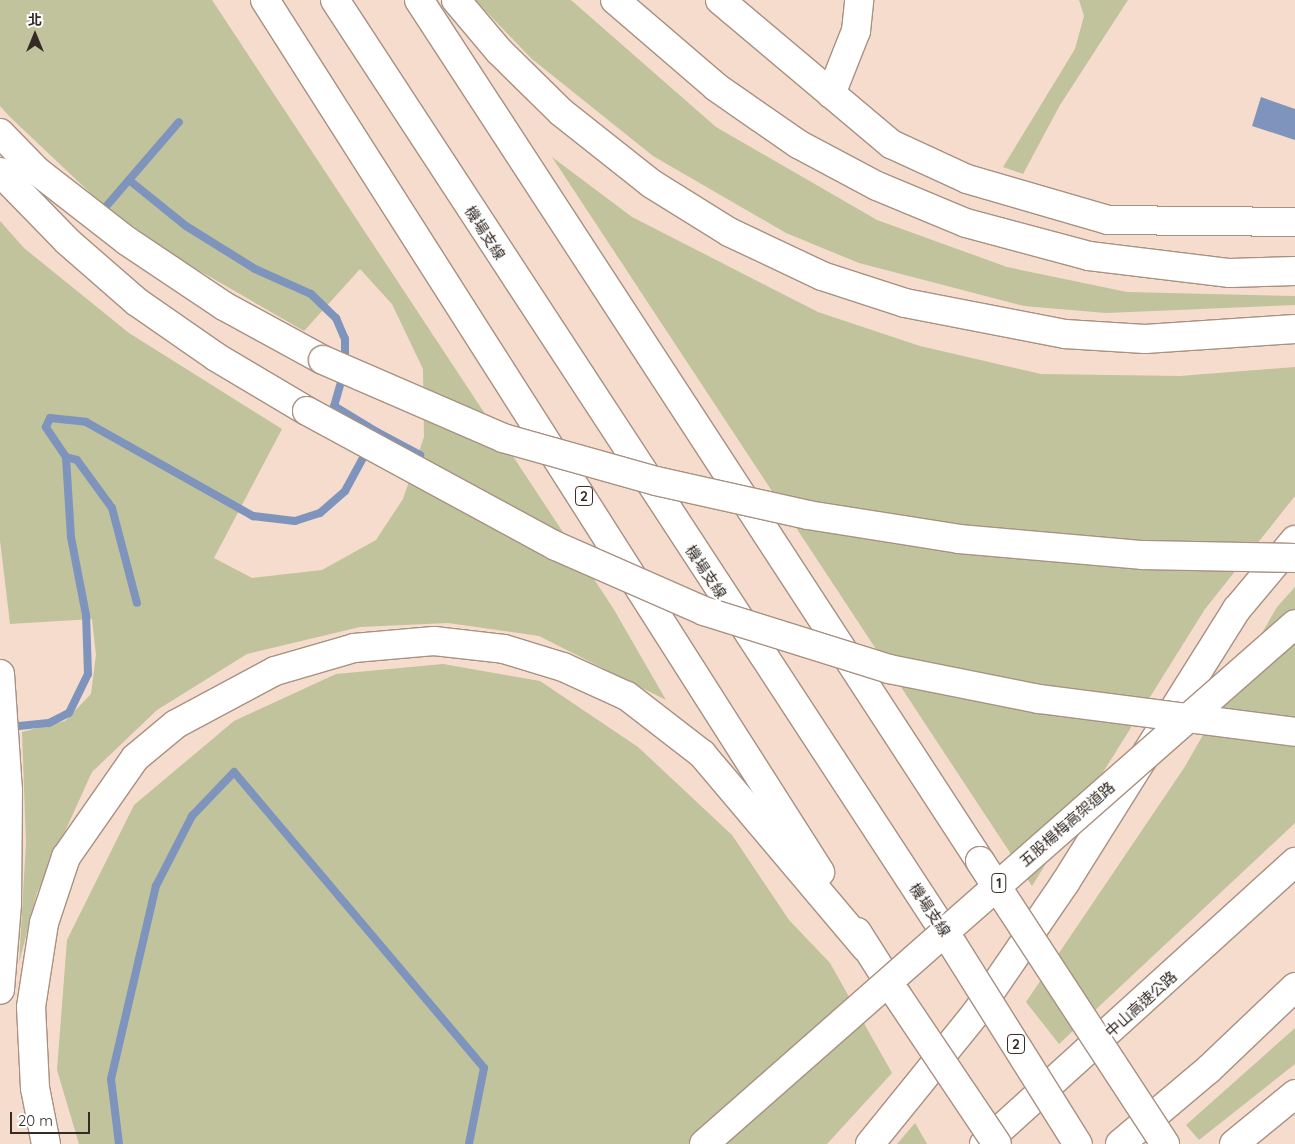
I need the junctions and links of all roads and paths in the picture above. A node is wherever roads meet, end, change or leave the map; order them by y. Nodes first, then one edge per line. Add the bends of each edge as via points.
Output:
1 (265, 0) edge
2 (334, 0) edge
3 (419, 0) edge
4 (456, 0) edge
5 (615, 0) edge
6 (720, 0) edge
7 (859, 0) edge
8 (831, 94) junction
9 (0, 133) edge
10 (0, 172) edge
11 (1295, 222) edge
12 (1295, 271) edge
13 (1295, 330) edge
14 (1295, 540) edge
15 (1295, 558) edge
16 (1295, 624) edge
17 (0, 674) edge
18 (1295, 732) edge
19 (1295, 862) edge
20 (865, 947) junction
21 (1295, 987) edge
22 (0, 990) edge
23 (1295, 1094) edge
24 (46, 1144) edge
25 (704, 1144) edge
26 (870, 1144) edge
27 (984, 1144) edge
28 (997, 1144) edge
29 (1078, 1144) edge
30 (1120, 1144) edge
31 (1165, 1144) edge
32 (1234, 1144) edge

1 - 20 main road, 2 via 724,715
2 - 29 main road, 機場支線 / 2, bridge via 953,945
3 - 31 main road, bridge
4 - 13 main road via 499,51 561,112 652,184 729,232 822,276 905,303 1066,334 1144,339
5 - 12 main road via 716,87 798,144 877,186 966,223 1089,256 1230,273
6 - 8 main road
7 - 8 main road via 856,32
8 - 11 main road via 891,144 967,179 1108,220
9 - 15 main road, bridge via 37,170 127,241 224,306 323,360 503,438 656,481 808,515 959,539 1143,555
10 - 18 main road, bridge via 67,241 137,302 216,357 307,411 556,546 704,611 889,669 1039,699
14 - 26 main road via 1237,609 1065,883 976,1013
16 - 25 main road, 五股楊梅高架道路 / 1, bridge
17 - 22 main road via 8,790 7,904
19 - 27 main road, 中山高速公路
20 - 24 main road via 702,754 626,696 563,667 504,649 434,641 354,648 275,671 176,724 135,758 66,857 44,923 31,1007 36,1088
20 - 28 main road, 2, bridge
21 - 30 main road via 1209,1069
23 - 32 main road

